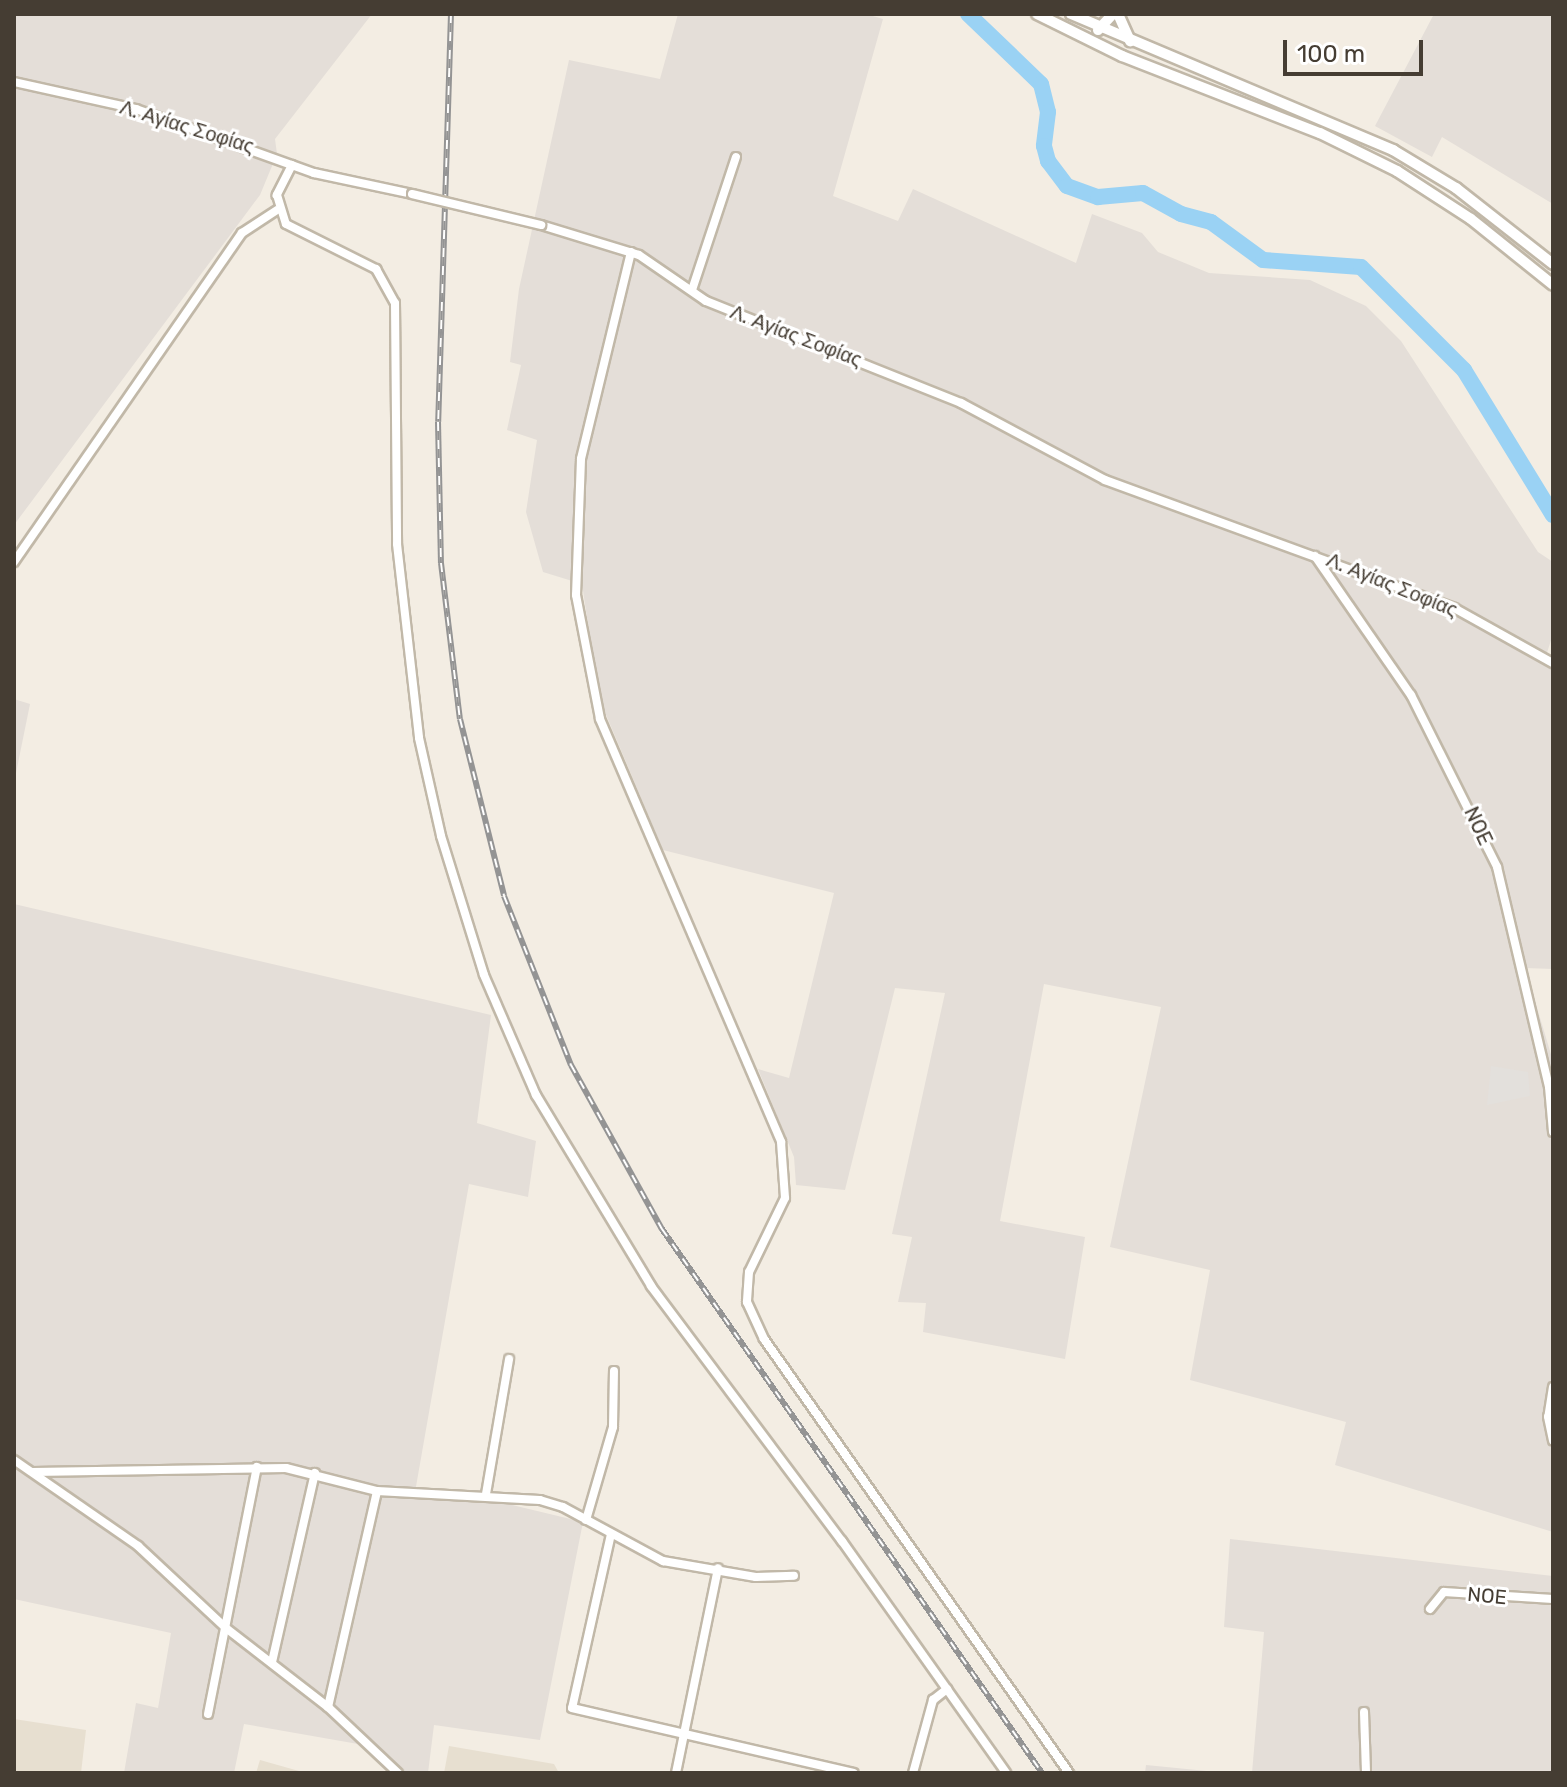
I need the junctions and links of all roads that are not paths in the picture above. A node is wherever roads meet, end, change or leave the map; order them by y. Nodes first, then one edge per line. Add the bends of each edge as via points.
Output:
1 (1037, 14) edge
2 (1071, 14) edge
3 (1099, 14) edge
4 (1116, 14) edge
5 (1101, 28) junction
6 (1082, 37) junction
7 (1132, 43) junction
8 (1106, 48) junction
9 (14, 82) edge
10 (736, 157) dead end
11 (292, 165) junction
12 (277, 210) junction
13 (631, 252) junction
14 (1553, 264) edge
15 (1553, 285) edge
16 (692, 290) junction
17 (1315, 555) junction
18 (14, 562) edge
19 (1553, 663) edge
20 (1553, 1132) edge
21 (509, 1359) dead end
22 (614, 1371) dead end
23 (1553, 1387) edge
24 (1553, 1440) edge
25 (14, 1460) edge
26 (257, 1467) junction
27 (33, 1472) junction
28 (315, 1473) junction
29 (377, 1491) junction
30 (486, 1494) junction
31 (586, 1520) junction
32 (611, 1534) junction
33 (718, 1568) junction
34 (794, 1576) dead end
35 (1553, 1599) edge
36 (1430, 1609) dead end
37 (226, 1628) junction
38 (272, 1662) junction
39 (947, 1689) junction
40 (328, 1707) junction
41 (1364, 1712) dead end
42 (208, 1714) dead end
43 (685, 1732) junction
44 (398, 1773) edge
45 (676, 1773) edge
46 (854, 1773) edge
47 (913, 1773) edge
48 (1006, 1773) edge
49 (1069, 1773) edge
50 (1366, 1773) edge

1 - 6 street
2 - 5 street
3 - 5 street
4 - 5 street
4 - 7 street
5 - 6 street
5 - 7 street
5 - 8 street
6 - 8 street
7 - 14 street via 1393,150 1456,188
8 - 15 street via 1320,133 1397,171 1471,219
9 - 11 street, Λ. Αγίας Σοφίας via 136,109
10 - 16 street
11 - 12 street via 277,195
11 - 13 street, Λ. Αγίας Σοφίας, bridge
12 - 18 street via 242,233
12 - 39 street via 286,224 376,269 395,303 397,544 419,738 441,836 484,975 536,1095 651,1286
13 - 16 street, Λ. Αγίας Σοφίας
13 - 49 street via 581,459 576,595 590,685 615,758 781,1142 785,1198 749,1272 747,1302 764,1339
16 - 17 street, Λ. Αγίας Σοφίας via 750,320 961,403 1105,480
17 - 19 street, Λ. Αγίας Σοφίας via 1454,608
17 - 20 street, NOE via 1411,695 1497,867 1546,1074
21 - 30 street
22 - 31 street via 613,1427
23 - 24 street via 1548,1417
25 - 27 street
26 - 27 street
26 - 28 street
26 - 37 street
27 - 37 street via 138,1546
28 - 29 street
28 - 38 street
29 - 30 street
29 - 40 street
30 - 31 street via 540,1500
31 - 32 street
32 - 33 street via 663,1561
32 - 43 street via 572,1708
33 - 34 street via 756,1577
33 - 43 street
35 - 36 street, NOE via 1444,1592
37 - 38 street
37 - 42 street
38 - 40 street
39 - 47 street via 933,1700
39 - 48 street
40 - 44 street
41 - 50 street
43 - 45 street
43 - 46 street

